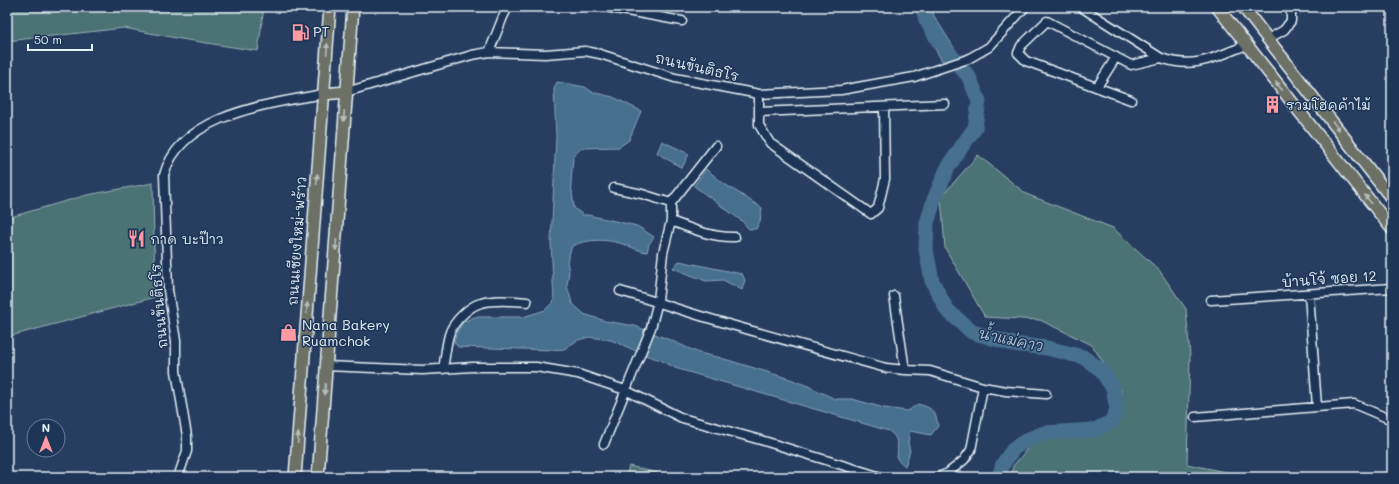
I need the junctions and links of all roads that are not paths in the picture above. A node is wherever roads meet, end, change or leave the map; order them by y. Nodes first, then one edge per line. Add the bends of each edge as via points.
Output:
1 (330, 7) edge
2 (353, 7) edge
3 (508, 7) edge
4 (605, 7) edge
5 (1025, 7) edge
6 (1080, 7) edge
7 (1217, 7) edge
8 (1243, 7) edge
9 (1290, 7) edge
10 (682, 21) dead end
11 (1268, 39) junction
12 (1246, 45) junction
13 (489, 52) junction
14 (1116, 57) junction
15 (1161, 58) junction
16 (1097, 87) junction
17 (346, 92) junction
18 (324, 94) junction
19 (759, 94) junction
20 (1131, 100) dead end
21 (945, 104) dead end
22 (884, 107) junction
23 (759, 112) junction
24 (716, 146) dead end
25 (614, 188) dead end
26 (1392, 199) edge
27 (671, 203) junction
28 (671, 221) junction
29 (1392, 230) edge
30 (735, 237) dead end
31 (1392, 288) edge
32 (620, 292) dead end
33 (1310, 294) junction
34 (894, 296) dead end
35 (1211, 300) dead end
36 (527, 302) dead end
37 (658, 302) junction
38 (326, 366) junction
39 (443, 369) junction
40 (905, 370) junction
41 (983, 387) junction
42 (625, 390) junction
43 (1046, 394) dead end
44 (1317, 407) junction
45 (1195, 417) dead end
46 (1392, 420) edge
47 (604, 444) dead end
48 (178, 477) edge
49 (295, 477) edge
50 (318, 477) edge
51 (881, 477) edge
52 (938, 477) edge

18 -> 1 main road, ถนนเชียงใหม่-พร้าว
2 - 17 main road
3 - 13 street
4 - 10 street
5 - 19 street, ถนนขันติธโร via 990,47 944,68 914,77 841,90
6 - 15 street
7 - 12 main road
8 - 11 main road
9 - 11 street via 1292,21 1284,30
11 -> 26 main road
12 - 15 street via 1199,63 1170,62
29 -> 12 main road
13 - 17 street, ถนนขันติธโร
13 - 19 street, ถนนขันติธโร via 545,54 585,51 675,78
14 - 15 street via 1131,65
14 - 16 street
14 - 16 street via 1047,22 1021,46 1018,53 1026,61
16 - 20 street
17 - 18 main road
17 -> 38 main road
18 - 48 street, ถนนขันติธโร via 248,108 227,115 186,141 168,163 164,175 168,290 176,341 176,371 188,436 188,451
49 -> 18 main road, ถนนเชียงใหม่-พร้าว
19 - 23 street
21 - 22 street
22 - 23 street
22 - 23 street via 885,179 878,208 871,214 770,143 759,125
24 - 27 street
25 - 27 street
27 - 28 street
28 - 30 street via 723,238
28 - 37 street via 663,253
31 - 33 street, บ้านโจ้ ซอย 12
32 - 37 street
33 - 35 street, บ้านโจ้ ซอย 12
33 - 44 street
34 - 40 street
36 - 39 street via 480,303 468,310 450,334
37 - 40 street via 886,368
37 - 42 street via 651,328
38 - 39 street
38 -> 50 main road
39 - 42 street via 536,367 578,374
40 - 41 street via 930,371
41 - 43 street
41 - 52 street via 971,450 964,460 948,473
42 - 47 street
42 - 51 street via 682,418
44 - 45 street
44 - 46 street via 1354,404

